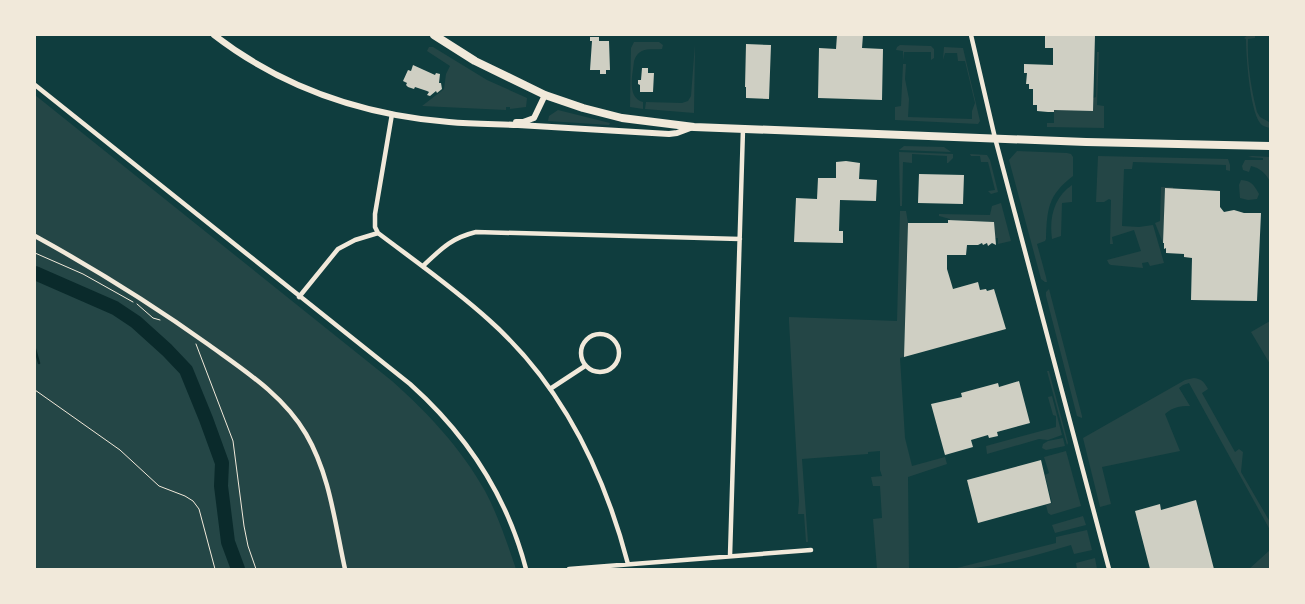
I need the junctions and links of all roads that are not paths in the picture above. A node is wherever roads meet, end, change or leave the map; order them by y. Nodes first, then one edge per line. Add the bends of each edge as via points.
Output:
1 (214, 35) edge
2 (434, 35) edge
3 (971, 35) edge
4 (35, 85) edge
5 (545, 96) junction
6 (392, 114) junction
7 (495, 124) junction
8 (694, 127) junction
9 (744, 129) junction
10 (995, 138) junction
11 (1270, 146) edge
12 (378, 233) junction
13 (35, 236) edge
14 (740, 239) junction
15 (423, 266) junction
16 (299, 297) junction
17 (585, 366) junction
18 (550, 389) junction
19 (811, 550) dead end
20 (730, 556) junction
21 (628, 564) junction
22 (345, 569) edge
23 (526, 569) edge
24 (569, 569) edge
25 (1109, 569) edge

1 - 6 main road via 294,84 342,102
2 - 5 main road via 475,61
3 - 10 street
4 - 16 street
5 - 7 main road via 534,118
5 - 8 main road via 622,118
6 - 7 main road
6 - 12 street via 375,214
7 - 8 main road via 669,134
8 - 9 main road
9 - 10 main road
9 - 14 street
10 - 11 main road
10 - 25 street
12 - 15 street
12 - 16 street via 338,249
13 - 22 street via 159,310 258,380 283,402 306,434 320,464
14 - 15 street via 476,232 443,246
14 - 20 street
15 - 18 street via 489,320
16 - 23 street via 410,384 458,432 496,491
17 - 17 street via 601,373 612,368 619,352 614,340 603,334 590,336 580,353
17 - 18 street
18 - 21 street via 598,473
19 - 20 street
20 - 21 street
21 - 24 street

